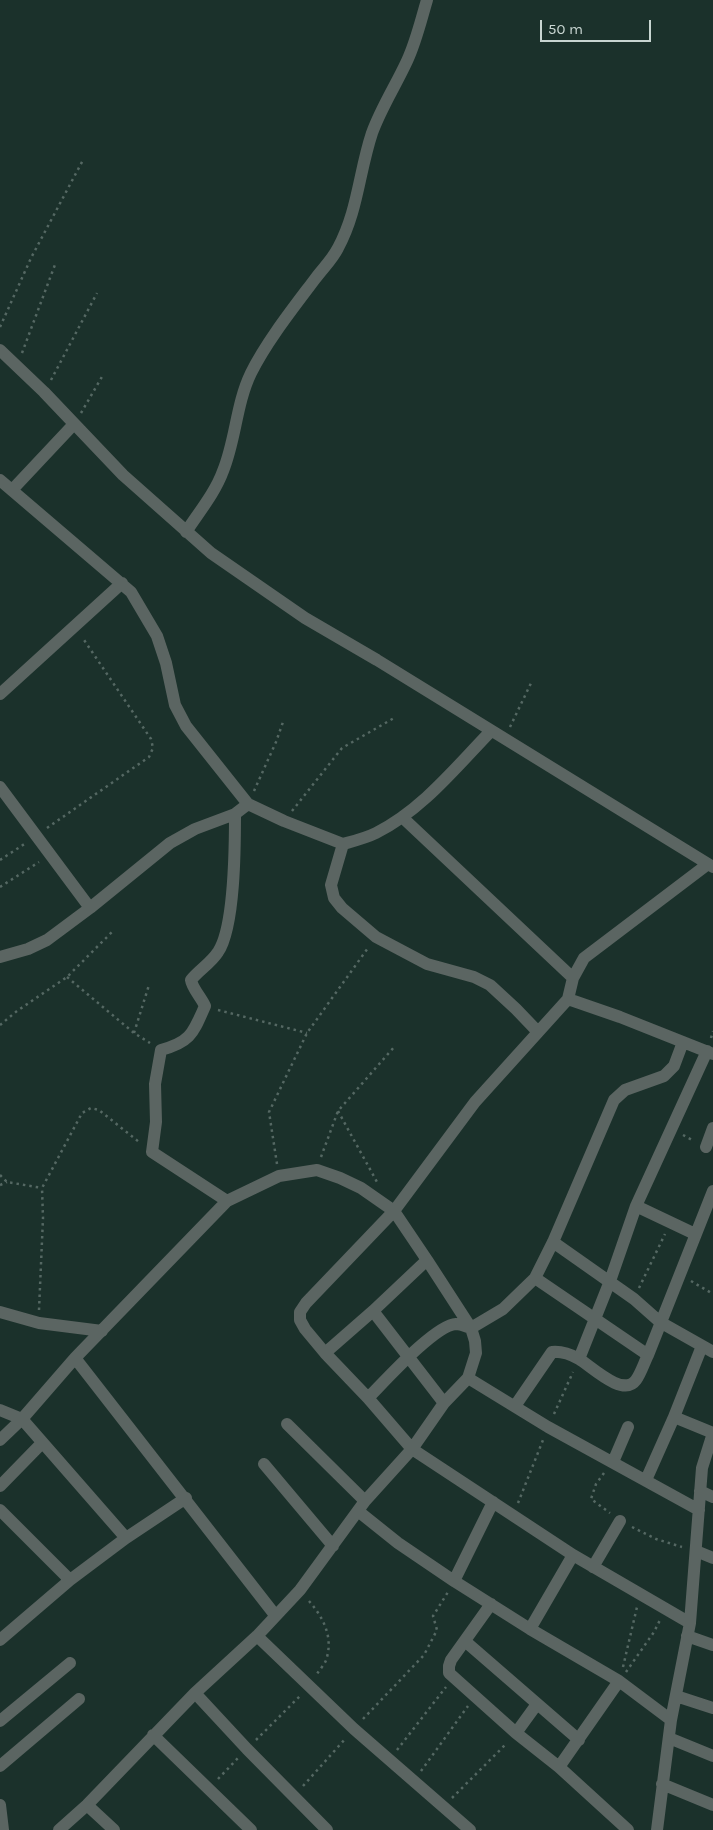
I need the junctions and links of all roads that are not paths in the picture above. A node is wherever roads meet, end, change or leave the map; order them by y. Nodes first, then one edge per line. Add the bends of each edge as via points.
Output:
1 (427, 0) edge
2 (0, 350) edge
3 (74, 424) junction
4 (0, 480) edge
5 (12, 490) junction
6 (186, 532) junction
7 (122, 583) junction
8 (0, 694) edge
9 (491, 731) junction
10 (0, 787) edge
11 (248, 804) junction
12 (235, 814) junction
13 (402, 817) junction
14 (343, 844) junction
15 (710, 866) edge
16 (90, 908) junction
17 (0, 957) edge
18 (574, 978) junction
19 (568, 999) junction
20 (538, 1032) junction
21 (683, 1042) junction
22 (710, 1053) edge
23 (713, 1128) edge
24 (706, 1147) road end
25 (713, 1191) edge
26 (227, 1201) junction
27 (636, 1206) junction
28 (394, 1211) junction
29 (695, 1234) junction
30 (553, 1242) junction
31 (427, 1260) junction
32 (535, 1278) junction
33 (610, 1281) junction
34 (374, 1311) junction
35 (0, 1312) edge
36 (596, 1318) junction
37 (660, 1322) junction
38 (471, 1328) junction
39 (102, 1332) junction
40 (707, 1349) edge
41 (325, 1353) junction
42 (648, 1355) junction
43 (408, 1357) junction
44 (75, 1358) junction
45 (579, 1359) junction
46 (468, 1378) junction
47 (368, 1398) junction
48 (444, 1403) junction
49 (515, 1406) junction
50 (0, 1410) edge
51 (674, 1417) junction
52 (22, 1419) junction
53 (287, 1424) dead end
54 (628, 1427) dead end
55 (713, 1433) edge
56 (0, 1440) edge
57 (42, 1443) junction
58 (412, 1449) junction
59 (613, 1462) junction
60 (264, 1464) dead end
61 (646, 1480) junction
62 (0, 1486) edge
63 (700, 1491) junction
64 (713, 1497) edge
65 (186, 1498) junction
66 (493, 1502) junction
67 (362, 1506) junction
68 (0, 1510) edge
69 (699, 1510) junction
70 (620, 1521) road end
71 (126, 1538) junction
72 (332, 1546) junction
73 (696, 1551) junction
74 (573, 1555) junction
75 (713, 1558) edge
76 (593, 1567) junction
77 (70, 1580) junction
78 (454, 1581) junction
79 (491, 1604) junction
80 (275, 1615) junction
81 (690, 1623) junction
82 (530, 1629) junction
83 (258, 1636) junction
84 (687, 1636) junction
85 (0, 1640) edge
86 (466, 1642) junction
87 (713, 1645) edge
88 (70, 1663) dead end
89 (620, 1681) junction
90 (195, 1693) junction
91 (676, 1696) junction
92 (79, 1699) dead end
93 (537, 1704) junction
94 (713, 1708) edge
95 (671, 1720) junction
96 (0, 1721) edge
97 (516, 1733) junction
98 (153, 1735) junction
99 (669, 1738) junction
100 (578, 1740) junction
101 (713, 1756) edge
102 (0, 1766) edge
103 (559, 1767) junction
104 (662, 1784) junction
105 (0, 1805) edge
106 (87, 1805) junction
107 (713, 1805) edge
108 (3, 1830) edge
109 (59, 1830) edge
110 (114, 1830) edge
111 (251, 1830) edge
112 (327, 1830) edge
113 (470, 1830) edge
114 (628, 1830) edge
115 (658, 1830) edge

1 - 6 street via 408,59 371,136 355,207 341,241 251,373 223,471
2 - 3 street
3 - 5 street
3 - 6 street via 123,475
4 - 5 street
5 - 7 street
6 - 9 street via 211,553 306,618
7 - 8 street
7 - 11 street via 131,592 157,636 175,705 186,726
9 - 13 street via 431,793
9 - 15 street
10 - 16 street
11 - 12 street
11 - 14 street
12 - 16 street via 170,842
12 - 26 street via 230,908 224,936 218,952 191,980 205,1006 194,1031 180,1045 161,1050 155,1084 156,1122 152,1152
13 - 14 street via 376,833
13 - 18 street
14 - 20 street via 331,885 334,898 342,908 376,937 427,964 474,977 490,986
15 - 18 street via 584,958
16 - 17 street via 46,940
18 - 19 street
19 - 20 street
19 - 21 street
20 - 28 street via 475,1102
21 - 22 street
21 - 30 street via 674,1066 664,1076 626,1090 614,1100
22 - 27 street
23 - 24 street
25 - 29 street
26 - 28 street via 279,1176 317,1170 361,1188
26 - 39 street
27 - 29 street
27 - 33 street
28 - 31 street
28 - 41 street via 300,1312 305,1329
29 - 37 street
30 - 32 street
30 - 33 street
31 - 34 street
31 - 38 street
32 - 36 street
32 - 38 street via 503,1309
33 - 36 street
33 - 37 street
34 - 41 street
34 - 43 street
35 - 39 street
36 - 42 street
36 - 45 street
37 - 40 street
37 - 42 street
38 - 43 street via 457,1324 443,1328
38 - 46 street via 476,1353
39 - 44 street
40 - 51 street
41 - 47 street
42 - 45 street via 635,1381 624,1386 614,1383
43 - 47 street
43 - 48 street
44 - 52 street
44 - 65 street
45 - 49 street via 559,1351 552,1352
46 - 48 street
46 - 49 street
47 - 58 street
48 - 58 street
49 - 59 street
50 - 52 street
51 - 55 street
51 - 61 street
52 - 56 street
52 - 57 street
53 - 67 street
54 - 59 street
55 - 63 street via 702,1468
57 - 62 street
57 - 71 street
58 - 66 street
58 - 67 street
59 - 61 street
60 - 72 street
61 - 69 street
63 - 64 street
63 - 69 street
65 - 71 street
65 - 80 street
66 - 74 street
66 - 78 street
67 - 72 street
67 - 78 street via 398,1543
68 - 77 street
69 - 73 street
70 - 76 street
71 - 77 street
72 - 80 street via 300,1590
73 - 75 street
73 - 81 street
74 - 76 street
74 - 82 street
76 - 81 street
77 - 85 street
78 - 79 street
79 - 82 street
79 - 86 street
80 - 83 street
81 - 84 street
82 - 89 street
83 - 90 street
83 - 113 street via 354,1728
84 - 87 street
84 - 91 street
86 - 93 street
86 - 97 street via 449,1666 449,1673
88 - 96 street
89 - 95 street
89 - 100 street
90 - 98 street
90 - 112 street
91 - 94 street
91 - 95 street
92 - 102 street
93 - 97 street
93 - 100 street
95 - 99 street
97 - 103 street
98 - 106 street
98 - 111 street
99 - 101 street
99 - 104 street
100 - 103 street
103 - 114 street
104 - 107 street
104 - 115 street
105 - 108 street
106 - 109 street
106 - 110 street

